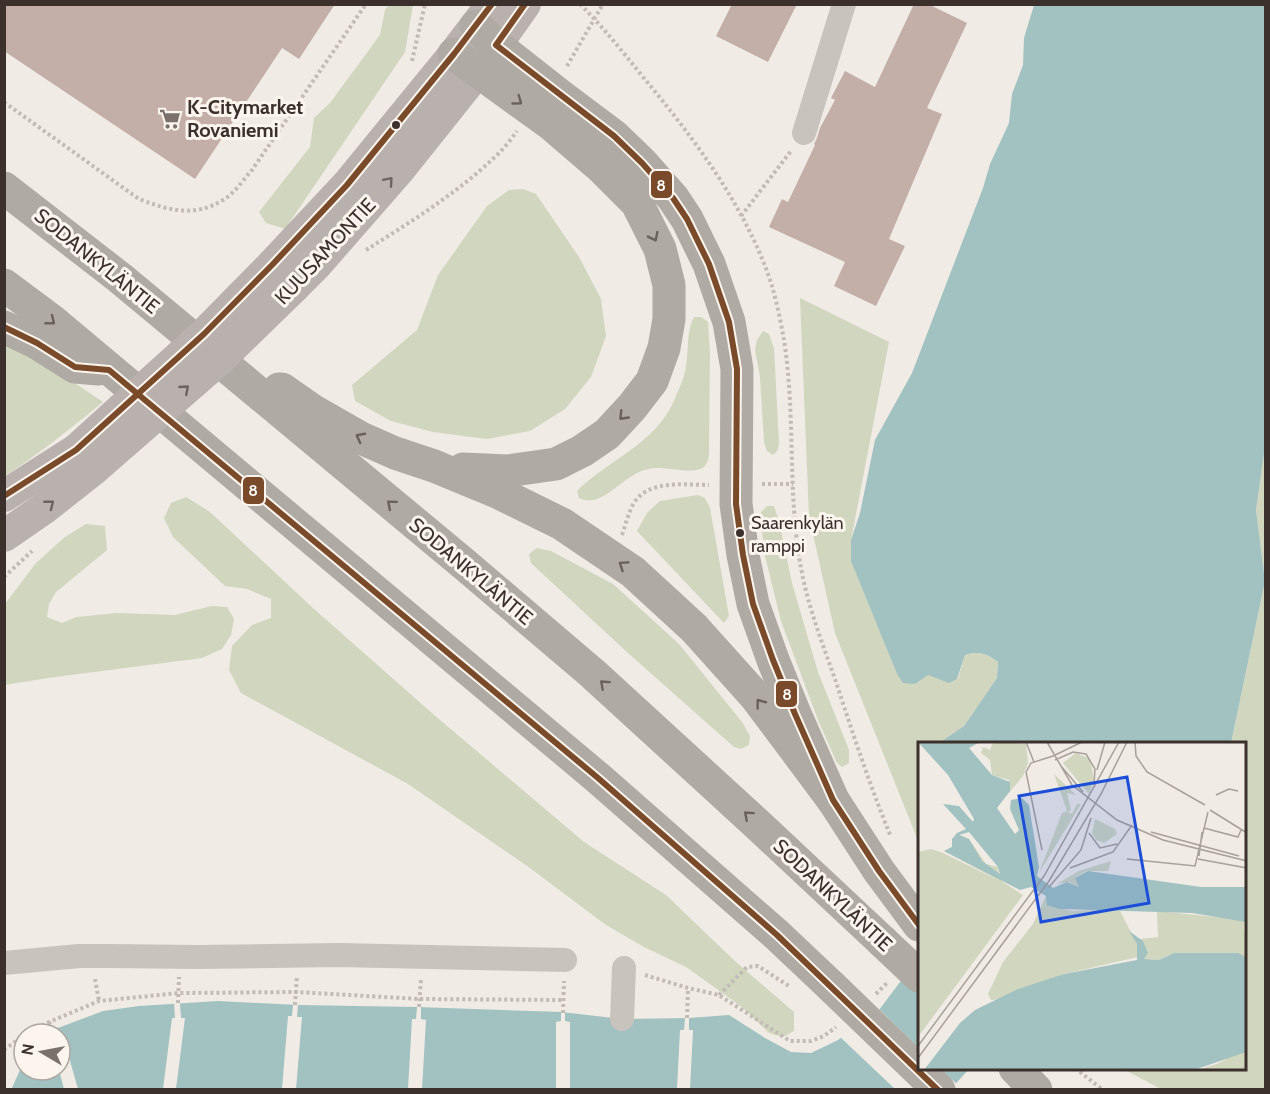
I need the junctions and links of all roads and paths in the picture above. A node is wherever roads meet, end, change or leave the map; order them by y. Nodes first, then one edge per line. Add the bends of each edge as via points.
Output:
1 (366, 4) edge
2 (424, 4) edge
3 (525, 4) edge
4 (580, 4) edge
5 (603, 4) edge
6 (844, 4) edge
7 (595, 19) junction
8 (488, 25) edge
9 (466, 62) junction
10 (410, 67) dead end
11 (565, 70) dead end
12 (4, 102) edge
13 (522, 125) dead end
14 (804, 133) joint
15 (4, 188) edge
16 (741, 217) junction
17 (358, 254) dead end
18 (4, 285) edge
19 (4, 327) edge
20 (109, 370) junction
21 (251, 388) junction
22 (85, 460) junction
23 (434, 466) junction
24 (755, 484) dead end
25 (793, 484) junction
26 (710, 485) dead end
27 (4, 496) edge
28 (4, 536) edge
29 (622, 536) dead end
30 (833, 800) junction
31 (893, 842) dead end
32 (915, 919) edge
33 (565, 960) joint
34 (4, 963) edge
35 (624, 968) joint
36 (180, 974) dead end
37 (918, 975) edge
38 (297, 978) dead end
39 (421, 978) dead end
40 (96, 986) dead end
41 (688, 988) junction
42 (796, 991) dead end
43 (296, 992) junction
44 (179, 993) junction
45 (420, 999) junction
46 (564, 1000) junction
47 (99, 1001) junction
48 (178, 1003) dead end
49 (295, 1005) dead end
50 (419, 1007) dead end
51 (563, 1013) dead end
52 (687, 1018) dead end
53 (622, 1019) dead end
54 (49, 1022) edge
55 (918, 1069) edge
56 (919, 1070) edge
57 (1017, 1070) edge
58 (1035, 1070) edge
59 (1078, 1070) edge
60 (939, 1089) edge
61 (1038, 1089) edge
62 (1103, 1089) edge

1 - 12 path via 252,170 224,199 205,208 184,212 139,199
2 - 10 path
3 - 8 main road, KUUSAMONTIE
4 - 7 path
5 - 7 path
6 - 14 street
7 - 11 path
7 - 16 path via 691,139
8 - 9 main road, KUUSAMONTIE
8 - 30 highway via 562,98 614,136 642,163 687,219 709,264 729,322 737,369 736,504 753,604 790,703
9 - 22 main road, KUUSAMONTIE, bridge via 399,170 316,265 284,276 218,361
9 -> 23 highway via 552,125 637,203 660,249 669,285 669,319 652,381 607,434 582,451 556,464 507,471
13 - 17 path via 501,151 444,199
14 - 16 path
15 - 21 highway, SODANKYLÄNTIE via 120,278
16 - 25 path via 772,287 784,340
18 -> 20 highway
19 - 20 highway via 75,367
20 - 55 highway, bridge via 597,778 777,935
23 -> 21 highway via 361,438 282,389
37 -> 21 highway, SODANKYLÄNTIE, bridge via 592,673
22 - 27 main road
28 -> 22 main road via 46,507
30 -> 23 highway via 756,697 694,628 633,572 562,524
24 - 25 path
25 - 31 path via 804,584
26 - 29 path via 663,485 642,493 630,511
30 - 32 highway
33 - 34 street via 351,955 79,956
33 - 46 path
35 - 41 path
35 - 53 street
36 - 44 path
38 - 43 path
39 - 45 path
40 - 47 path
41 - 42 path via 719,995 747,967 758,966
41 - 52 path
43 - 44 path
43 - 45 path
43 - 49 path
44 - 47 path
44 - 48 path
45 - 46 path
45 - 50 path
46 - 51 path
47 - 54 path
56 - 60 highway, bridge
57 - 61 highway
58 - 61 highway
59 - 62 path

